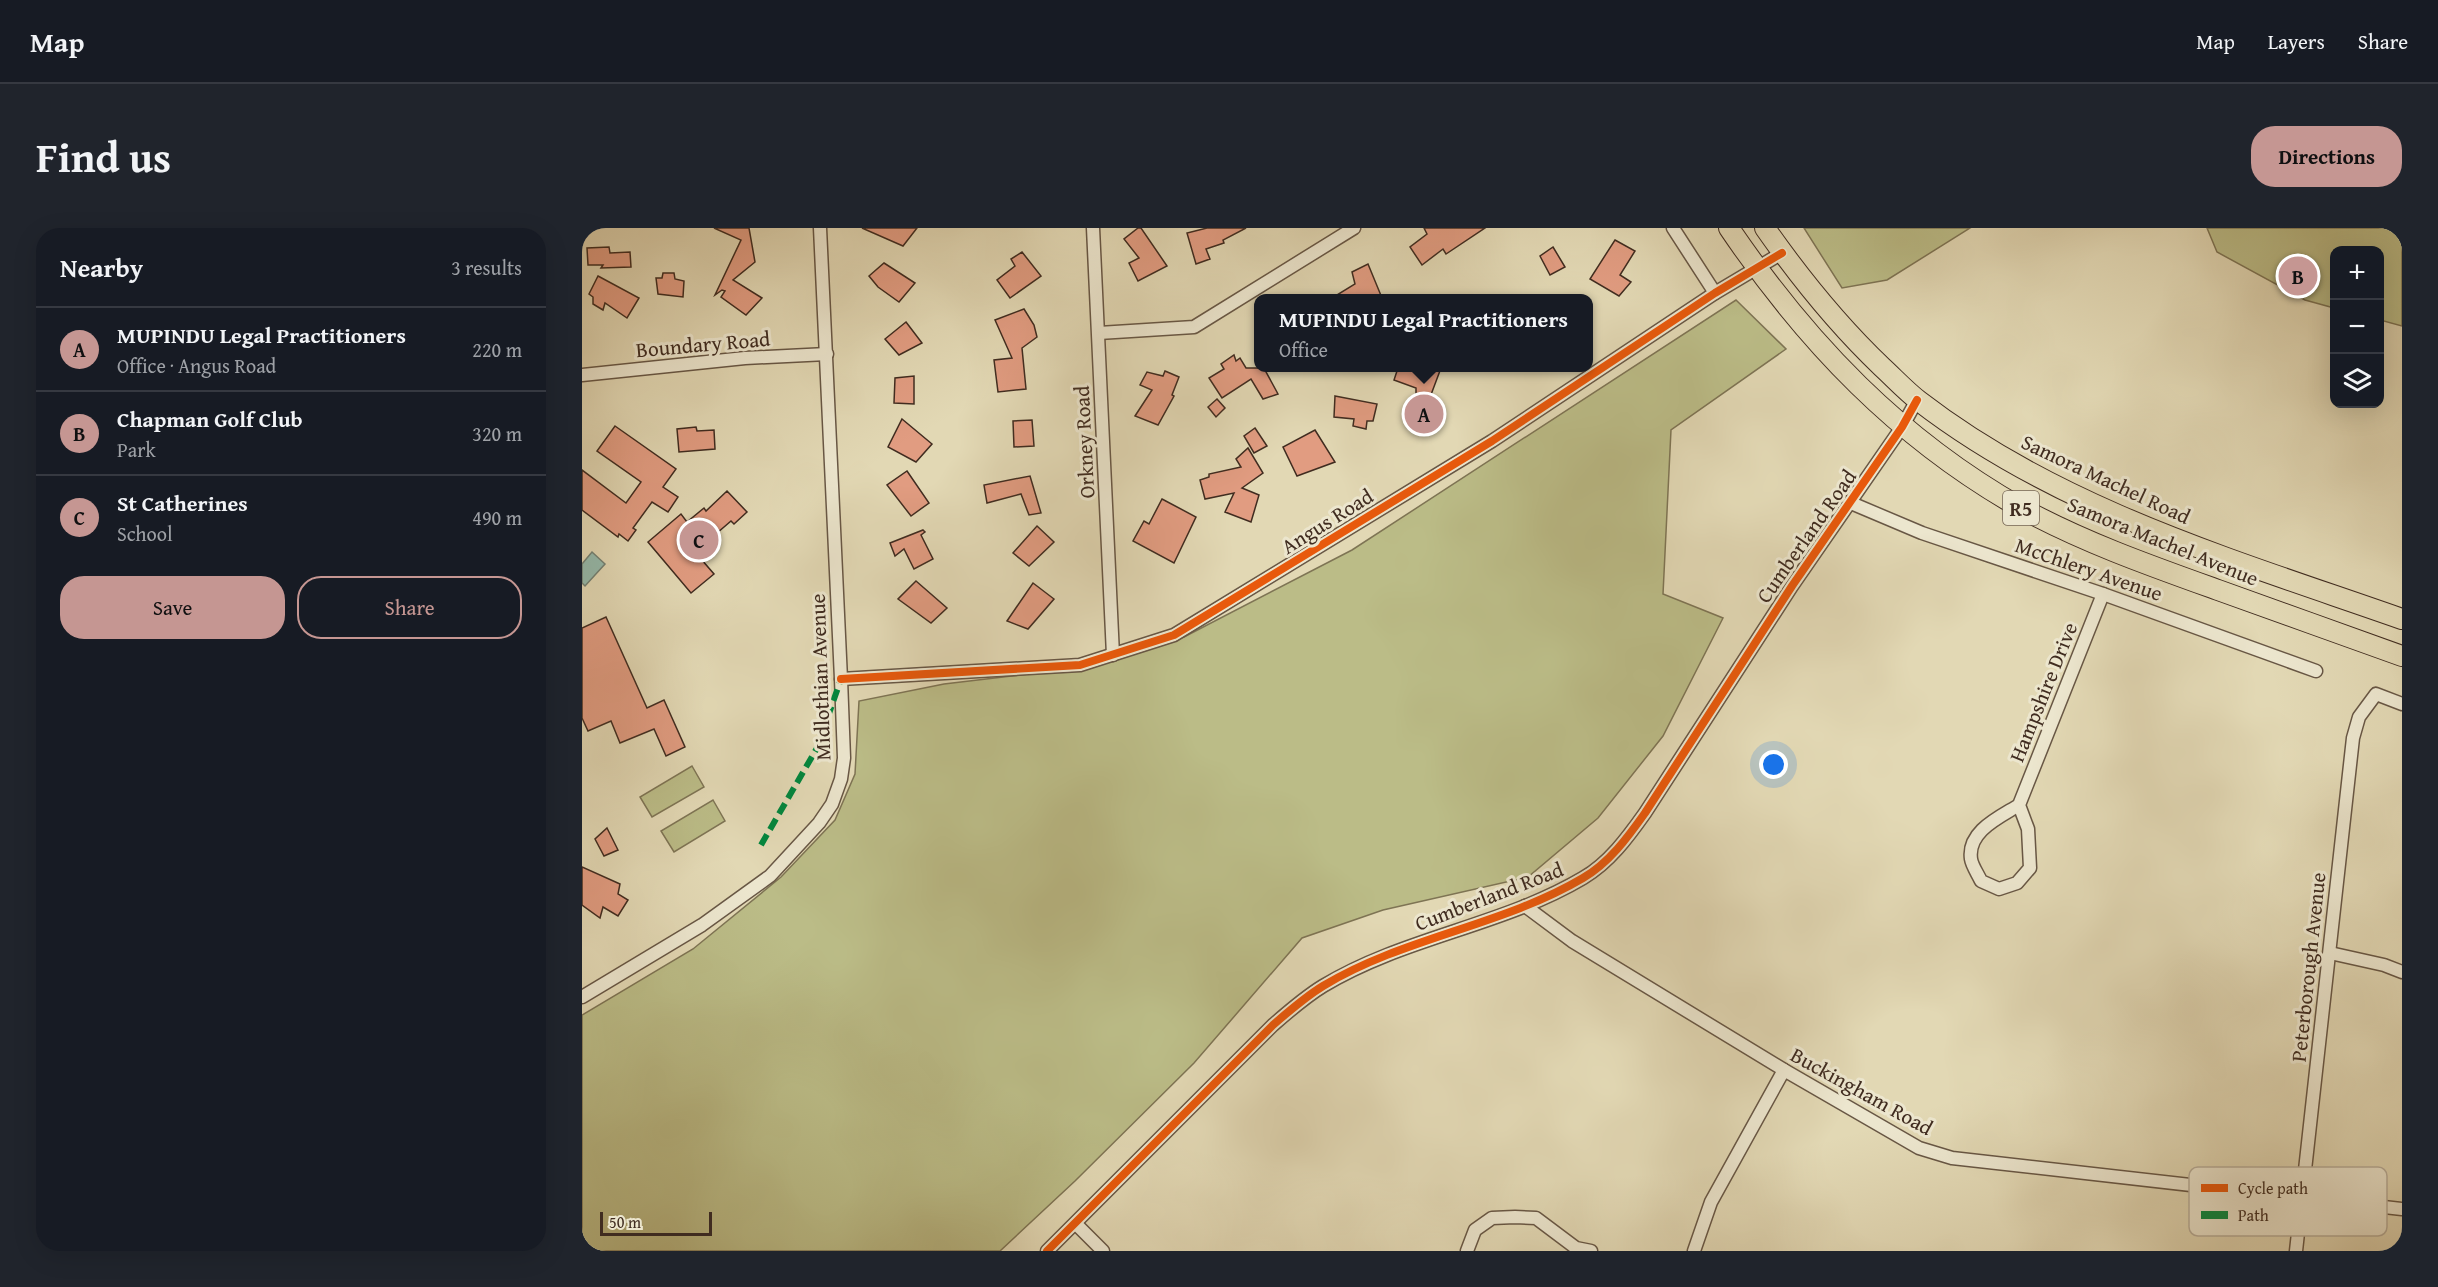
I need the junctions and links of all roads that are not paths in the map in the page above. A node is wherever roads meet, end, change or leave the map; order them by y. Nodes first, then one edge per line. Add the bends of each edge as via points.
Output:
1 (820, 228) edge
2 (1093, 228) edge
3 (1354, 228) edge
4 (1673, 228) edge
5 (1729, 228) edge
6 (1765, 228) edge
7 (1782, 253) junction
8 (1756, 269) junction
9 (1715, 293) junction
10 (1099, 333) junction
11 (827, 354) junction
12 (582, 375) edge
13 (1917, 400) junction
14 (1902, 427) junction
15 (1851, 503) junction
16 (2103, 594) junction
17 (2402, 619) edge
18 (1113, 655) junction
19 (2402, 656) edge
20 (2316, 671) dead end
21 (841, 679) junction
22 (2402, 704) edge
23 (2019, 806) junction
24 (1525, 906) junction
25 (2330, 953) junction
26 (2402, 972) edge
27 (582, 997) edge
28 (1784, 1070) junction
29 (2305, 1167) edge
30 (2189, 1184) edge
31 (2387, 1207) edge
32 (2402, 1209) edge
33 (1076, 1224) junction
34 (2298, 1236) edge
35 (1575, 1249) edge
36 (1047, 1251) edge
37 (1103, 1251) edge
38 (1467, 1251) edge
39 (1591, 1251) edge
40 (1694, 1251) edge
41 (2296, 1251) edge

1 - 11 street, Midlothian Avenue
2 - 10 street, Orkney Road
3 - 10 street via 1194,327
4 - 9 street
5 - 8 highway, Samora Machel Avenue / R5
6 - 7 highway, Samora Machel Road / R5
7 - 8 street, Angus Road
7 - 13 highway, Samora Machel Road / R5 via 1858,344
8 - 9 street, Angus Road
8 - 14 highway, Samora Machel Avenue / R5 via 1823,350
9 - 18 street, Angus Road via 1492,441 1174,635
10 - 18 street, Orkney Road
11 - 12 street, Boundary Road via 745,358
11 - 21 street, Midlothian Avenue
13 - 14 street, Cumberland Road
13 - 17 highway, Samora Machel Road / R5 via 1981,445 2065,491 2198,547
14 - 15 street, Cumberland Road
14 - 19 highway, Samora Machel Avenue / R5 via 2014,503 2100,545
15 - 16 street, McChlery Avenue via 1922,533
15 - 24 street, Cumberland Road via 1627,838 1584,878
16 - 20 street, McChlery Avenue
16 - 23 street, Hampshire Drive
18 - 21 street, Angus Road via 1080,665
21 - 27 street, Midlothian Avenue via 841,779 832,804 819,823 770,876 702,925
22 - 25 street, Peterborough Avenue via 2376,694 2359,717 2353,738
23 - 23 street via 2028,829 2030,868 2017,883 1999,889 1981,881 1971,859 1973,843 1981,830
24 - 28 street, Buckingham Road via 1572,941
24 - 33 street, Cumberland Road via 1429,939 1322,986 1297,1004
25 - 26 street
25 - 29 street, Peterborough Avenue
28 - 30 street, Buckingham Road via 1919,1148 1952,1158
28 - 40 street via 1711,1202
31 - 32 street, Buckingham Road
33 - 36 street, Cumberland Road
33 - 37 street
34 - 41 street, Peterborough Avenue
35 - 38 street via 1536,1218 1515,1217 1492,1218 1475,1230
35 - 39 street

